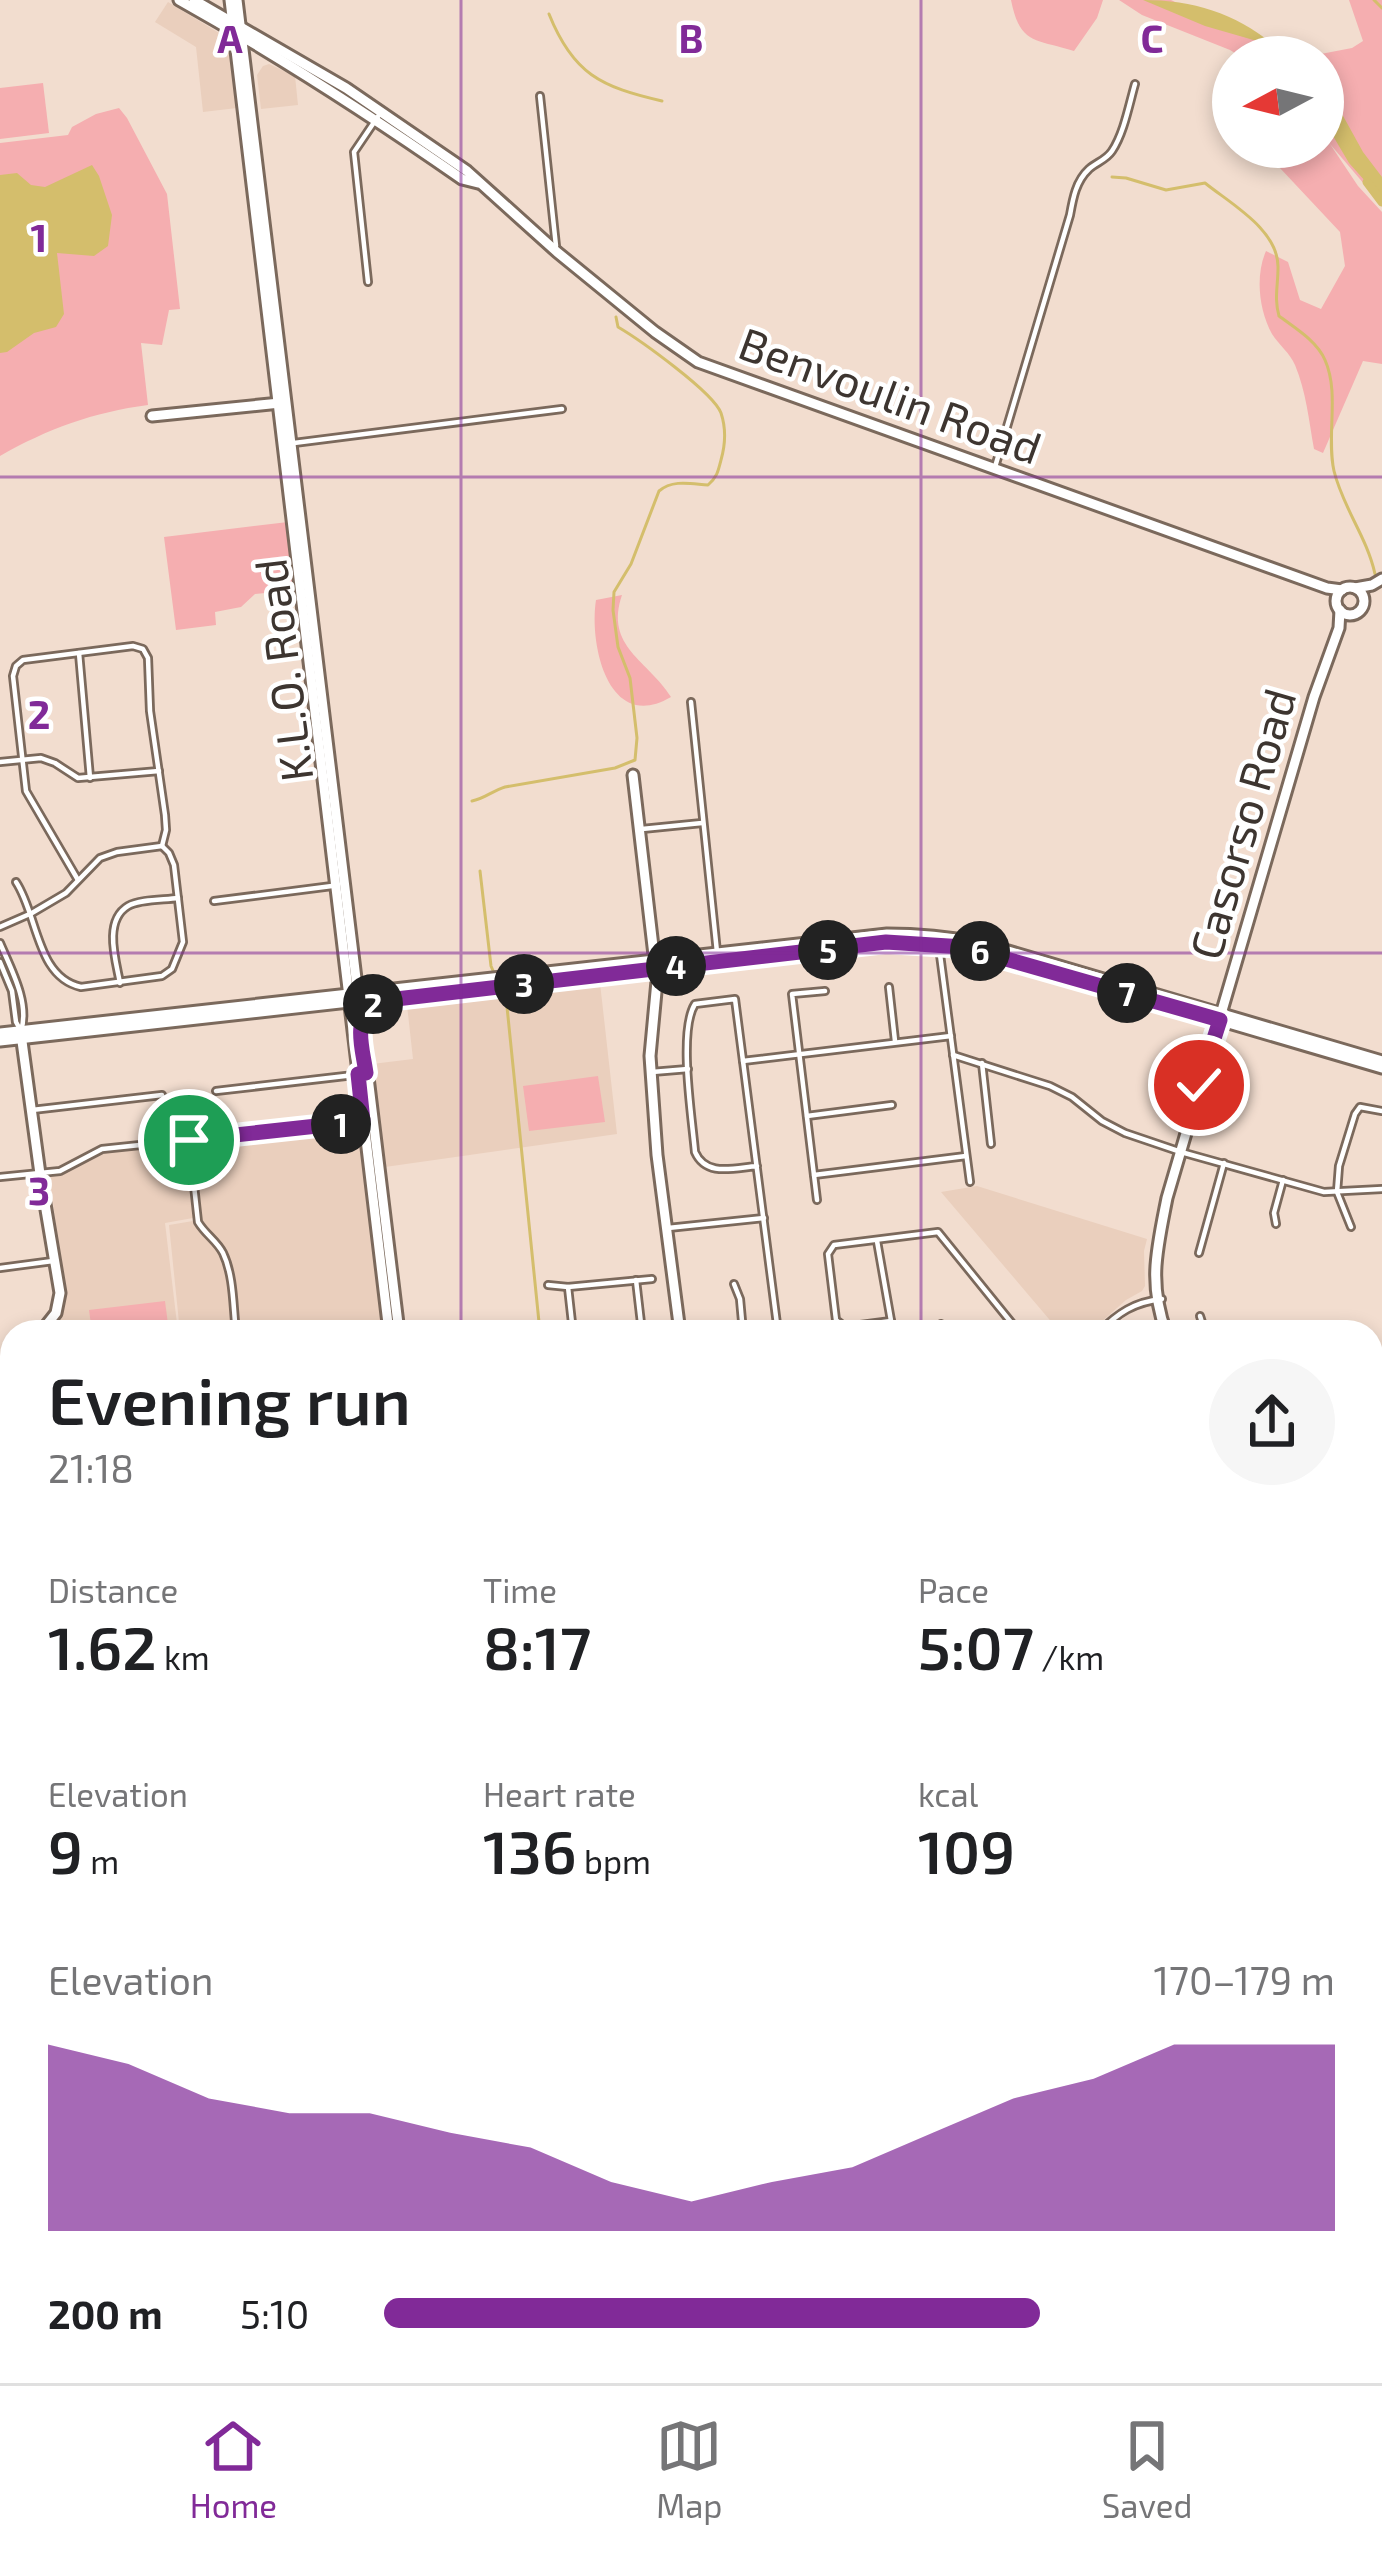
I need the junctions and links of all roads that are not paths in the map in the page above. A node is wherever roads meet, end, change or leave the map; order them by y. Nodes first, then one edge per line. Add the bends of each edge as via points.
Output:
1 (179, 0) edge
2 (229, 0) edge
3 (197, 2) edge
4 (237, 28) junction
5 (277, 57) junction
6 (246, 72) junction
7 (1135, 84) dead end
8 (540, 97) dead end
9 (378, 115) junction
10 (557, 252) junction
11 (368, 281) dead end
12 (282, 403) junction
13 (562, 409) dead end
14 (152, 416) dead end
15 (290, 443) junction
16 (994, 469) junction
17 (1377, 582) edge
18 (1328, 588) junction
19 (1355, 588) junction
20 (1342, 590) junction
21 (1364, 602) junction
22 (1338, 606) junction
23 (1352, 615) junction
24 (1339, 628) junction
25 (79, 653) junction
26 (691, 701) dead end
27 (22, 759) junction
28 (0, 762) edge
29 (160, 771) junction
30 (633, 775) dead end
31 (90, 778) junction
32 (704, 822) junction
33 (642, 829) junction
34 (162, 846) junction
35 (78, 880) junction
36 (16, 882) dead end
37 (339, 885) junction
38 (178, 898) junction
39 (214, 901) dead end
40 (29, 914) junction
41 (0, 927) edge
42 (939, 940) junction
43 (0, 944) edge
44 (718, 957) junction
45 (0, 962) edge
46 (656, 964) junction
47 (350, 971) junction
48 (120, 982) junction
49 (889, 987) dead end
50 (825, 991) dead end
51 (378, 996) junction
52 (353, 999) junction
53 (327, 1002) junction
54 (1221, 1017) junction
55 (356, 1024) junction
56 (21, 1035) junction
57 (951, 1036) junction
58 (0, 1037) edge
59 (896, 1043) junction
60 (799, 1055) junction
61 (953, 1055) junction
62 (743, 1061) junction
63 (982, 1063) junction
64 (1382, 1064) edge
65 (688, 1069) junction
66 (650, 1072) junction
67 (362, 1074) junction
68 (216, 1091) dead end
69 (162, 1095) dead end
70 (892, 1105) dead end
71 (32, 1110) junction
72 (1382, 1111) edge
73 (806, 1116) junction
74 (368, 1121) junction
75 (189, 1140) junction
76 (991, 1144) dead end
77 (1181, 1152) junction
78 (966, 1156) junction
79 (1224, 1163) junction
80 (757, 1166) junction
81 (40, 1174) junction
82 (814, 1175) junction
83 (0, 1177) edge
84 (1283, 1180) junction
85 (970, 1182) dead end
86 (1382, 1190) edge
87 (1337, 1192) junction
88 (817, 1200) dead end
89 (764, 1218) junction
90 (1276, 1224) dead end
91 (1351, 1227) dead end
92 (667, 1228) junction
93 (877, 1240) junction
94 (1198, 1252) dead end
95 (56, 1261) junction
96 (0, 1268) edge
97 (652, 1279) dead end
98 (636, 1280) junction
99 (734, 1284) dead end
100 (548, 1286) dead end
101 (568, 1287) junction
102 (1160, 1299) junction
103 (1200, 1316) dead end
104 (50, 1320) edge
105 (234, 1320) edge
106 (388, 1320) edge
107 (397, 1320) edge
108 (572, 1320) edge
109 (641, 1320) edge
110 (678, 1320) edge
111 (742, 1320) edge
112 (777, 1320) edge
113 (836, 1320) edge
114 (891, 1320) edge
115 (1008, 1320) edge
116 (1111, 1320) edge
117 (1166, 1320) edge
118 (1201, 1320) edge

1 - 4 main road, Benvoulin Road
2 - 3 main road
2 - 4 main road, K.L.O. Road
3 - 4 main road, Benvoulin Road
4 - 5 main road, Benvoulin Road
4 - 6 main road, K.L.O. Road
4 - 9 main road, Benvoulin Road
4 - 12 main road, K.L.O. Road
5 - 6 main road via 257,57
5 - 9 main road, Benvoulin Road
6 - 12 main road, K.L.O. Road
7 - 16 street via 1116,145 1074,195
8 - 10 street
9 - 10 main road, Benvoulin Road via 467,171
9 - 11 street via 353,164
10 - 16 main road, Benvoulin Road via 698,362
12 - 14 main road
12 - 15 main road, K.L.O. Road
12 - 37 main road, K.L.O. Road
13 - 15 street
15 - 37 main road, K.L.O. Road
16 - 18 main road, Benvoulin Road
17 - 19 main road
17 - 21 main road
18 - 20 main road, Benvoulin Road
18 - 22 main road
19 - 20 main road
19 - 21 main road
20 - 22 main road
21 - 23 main road
22 - 23 main road
22 - 24 main road, Casorso Road
23 - 24 main road, Casorso Road
24 - 54 main road, Casorso Road
25 - 27 street via 16,666
25 - 29 street via 143,649
25 - 31 street
26 - 32 street
27 - 28 street
27 - 31 street
27 - 35 street via 31,803
29 - 31 street
29 - 34 street
30 - 33 main road
32 - 33 street
32 - 44 street
33 - 46 main road
34 - 35 street via 100,858
34 - 38 street
35 - 40 street
36 - 40 street
37 - 39 street
37 - 47 main road, K.L.O. Road
38 - 48 street via 183,942 172,969
38 - 48 street via 129,905 121,914 113,937
40 - 41 street
40 - 48 street via 58,977 81,987
42 - 44 main road via 887,934
42 - 54 main road via 981,944
42 - 57 street
43 - 56 street via 19,988
44 - 46 main road
45 - 56 street
46 - 51 main road
46 - 66 main road
47 - 51 main road
47 - 52 main road, K.L.O. Road
47 - 53 main road
49 - 59 street
50 - 60 street via 792,994
51 - 52 main road
51 - 55 main road
52 - 53 main road
52 - 55 main road, K.L.O. Road
53 - 55 main road
53 - 56 main road
54 - 64 main road
54 - 77 main road, Casorso Road
55 - 67 main road, K.L.O. Road
56 - 58 main road
56 - 71 main road
57 - 59 street
57 - 61 street
59 - 60 street
60 - 62 street
60 - 73 street
61 - 63 street
61 - 78 street
62 - 65 street via 735,999 694,1004
62 - 80 street
63 - 76 street
63 - 77 street via 1050,1086 1125,1133
65 - 66 street
65 - 80 street via 700,1163
66 - 92 main road
67 - 68 street
67 - 74 main road, K.L.O. Road
69 - 71 street
70 - 73 street
71 - 81 main road
72 - 87 street via 1360,1107 1355,1114
73 - 82 street
74 - 75 street
74 - 106 main road, K.L.O. Road
74 - 107 main road, K.L.O. Road
75 - 81 street via 102,1149
75 - 105 street via 198,1222 225,1257
77 - 79 street
77 - 102 main road, Casorso Road via 1157,1248
78 - 82 street
78 - 85 street
79 - 84 street
79 - 94 street
80 - 89 street
81 - 83 street
81 - 95 main road
82 - 88 street
84 - 87 street
84 - 90 street
86 - 87 street
87 - 91 street
89 - 92 street
89 - 112 street
92 - 110 main road
93 - 113 street via 830,1249
93 - 114 street
93 - 115 street via 938,1232
95 - 96 street
95 - 104 main road via 60,1294
97 - 98 street
98 - 101 street
98 - 109 street
99 - 111 street
100 - 101 street
101 - 108 street
102 - 116 street
102 - 117 main road, Casorso Road
103 - 118 street

